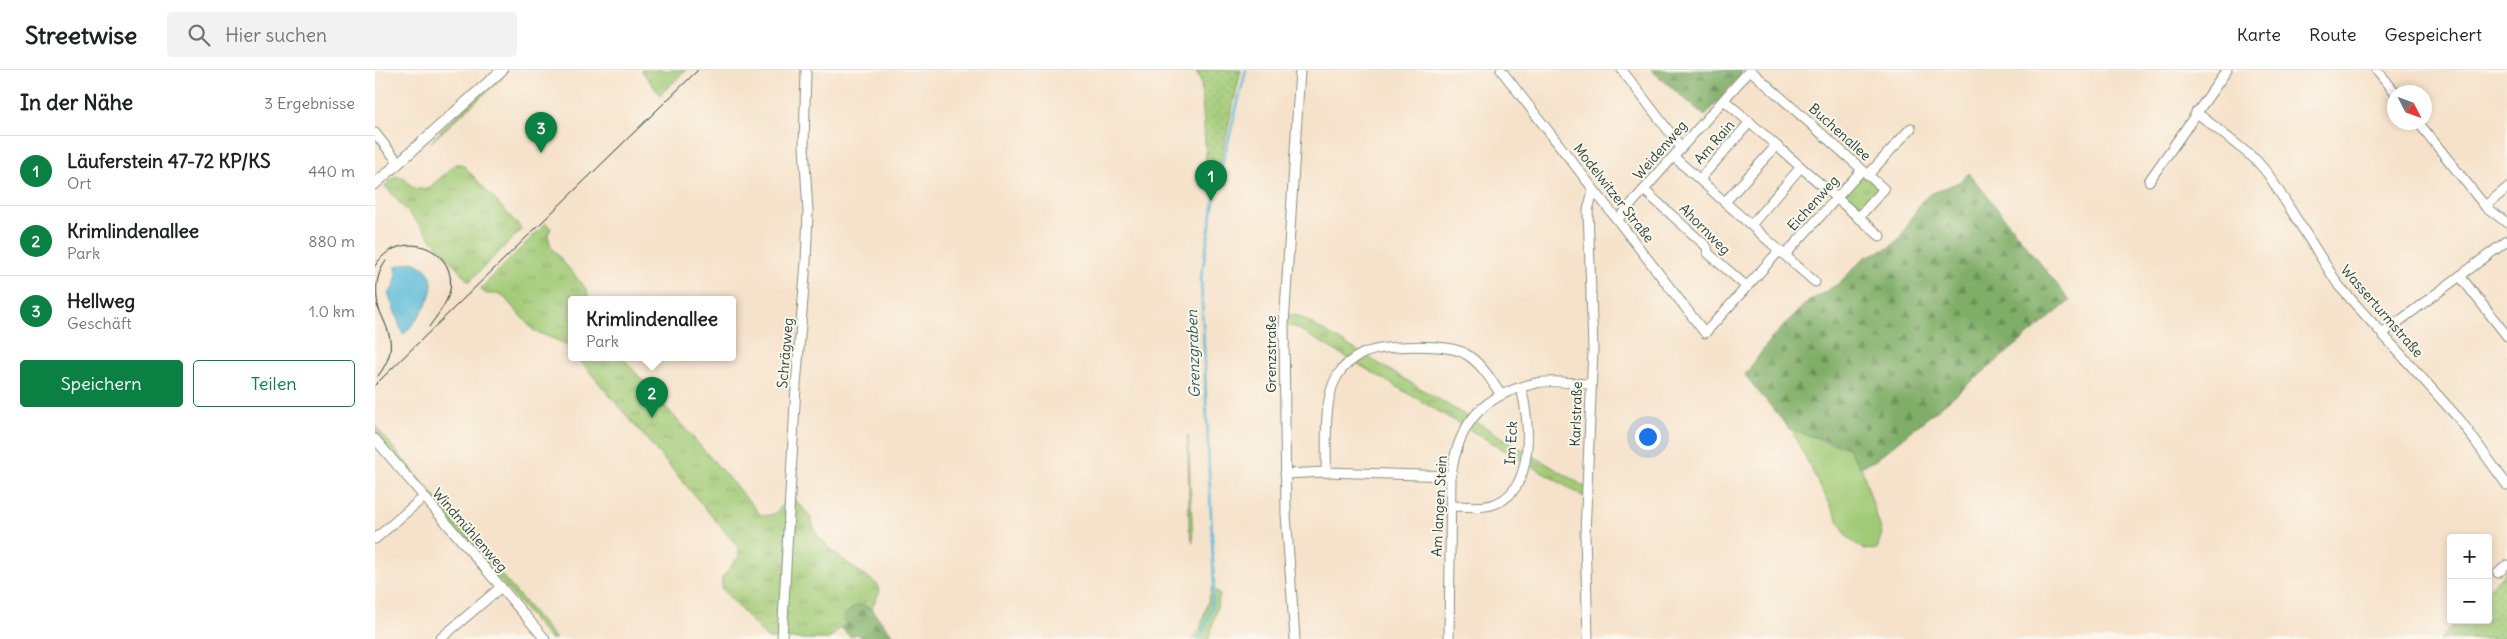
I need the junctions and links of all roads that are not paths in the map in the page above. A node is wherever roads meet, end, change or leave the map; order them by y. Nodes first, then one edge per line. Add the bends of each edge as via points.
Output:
1 (502, 70) edge
2 (807, 70) edge
3 (1300, 70) edge
4 (1501, 70) edge
5 (1622, 70) edge
6 (1750, 70) edge
7 (2227, 70) edge
8 (2377, 70) edge
9 (2389, 85) edge
10 (1724, 100) junction
11 (2196, 112) junction
12 (1750, 122) junction
13 (1911, 128) dead end
14 (2424, 130) edge
15 (375, 133) edge
16 (1776, 146) junction
17 (1681, 147) junction
18 (1674, 157) junction
19 (399, 163) junction
20 (1800, 168) junction
21 (1865, 172) junction
22 (1700, 179) junction
23 (2149, 181) dead end
24 (375, 184) edge
25 (2507, 188) edge
26 (1644, 190) junction
27 (1593, 191) junction
28 (1836, 199) junction
29 (1725, 202) junction
30 (2485, 206) junction
31 (1858, 218) junction
32 (1618, 219) junction
33 (2507, 223) edge
34 (1751, 224) junction
35 (1880, 236) dead end
36 (2507, 241) edge
37 (1782, 253) junction
38 (2460, 276) junction
39 (1815, 282) dead end
40 (1747, 287) junction
41 (1705, 333) joint
42 (2382, 334) junction
43 (2507, 336) edge
44 (1590, 384) junction
45 (1521, 388) junction
46 (1501, 395) junction
47 (375, 439) edge
48 (1326, 472) junction
49 (1285, 474) junction
50 (1451, 476) junction
51 (2507, 485) edge
52 (424, 497) junction
53 (1451, 506) junction
54 (375, 539) edge
55 (2507, 564) edge
56 (2498, 573) dead end
57 (501, 587) junction
58 (440, 639) edge
59 (545, 639) edge
60 (781, 639) edge
61 (1295, 639) edge
62 (1449, 639) edge
63 (1588, 639) edge

1 - 19 street
2 - 60 street, Schrägweg via 804,146 808,212 806,262
3 - 49 street, Grenzstraße via 1284,326
4 - 27 street, Modelwitzer Straße
5 - 17 street, Am Rain
6 - 10 street, Weidenweg
6 - 21 street, Buchenallee
7 - 11 street
8 - 9 street
10 - 12 street
10 - 17 street, Weidenweg
11 - 23 street
11 - 42 street, Wasserturmstraße via 2256,160 2268,174 2339,286
12 - 16 street
12 - 22 street, Am Rain
13 - 21 street, Eichenweg
14 - 30 street
15 - 19 street
16 - 20 street
16 - 29 street
17 - 18 street, Weidenweg
18 - 22 street, Am Rain
18 - 26 street, Weidenweg
19 - 24 street
20 - 28 street
20 - 34 street
21 - 28 street, Eichenweg
21 - 31 street, Buchenallee via 1884,189
22 - 29 street, Am Rain
25 - 30 street
26 - 32 street, Weidenweg
26 - 40 street, Ahornweg
27 - 32 street, Modelwitzer Straße
27 - 44 street, Karlstraße via 1588,210 1593,349
28 - 31 street
28 - 37 street, Eichenweg
29 - 34 street, Am Rain
30 - 33 street
31 - 35 street
32 - 41 street, Modelwitzer Straße
34 - 37 street, Am Rain
36 - 38 street
37 - 39 street, Am Rain
37 - 40 street, Eichenweg
38 - 42 street
38 - 43 street
40 - 41 street, Eichenweg
42 - 51 street, Wasserturmstraße via 2460,420
44 - 45 street, Am langen Stein via 1538,382
44 - 63 street, Karlstraße via 1585,534
45 - 46 street, Am langen Stein
45 - 53 street, Im Eck via 1527,432 1523,474 1515,491 1497,503
46 - 48 street via 1483,369 1465,354 1446,348 1378,348 1362,354 1349,362 1329,393
46 - 50 street, Am langen Stein via 1480,410 1464,429 1455,451
47 - 52 street, Windmühlenweg
48 - 49 street
48 - 50 street
49 - 61 street, Grenzstraße
50 - 53 street, Am langen Stein
52 - 54 street
52 - 57 street, Windmühlenweg
53 - 62 street, Am langen Stein
55 - 56 street
57 - 58 street
57 - 59 street, Windmühlenweg

